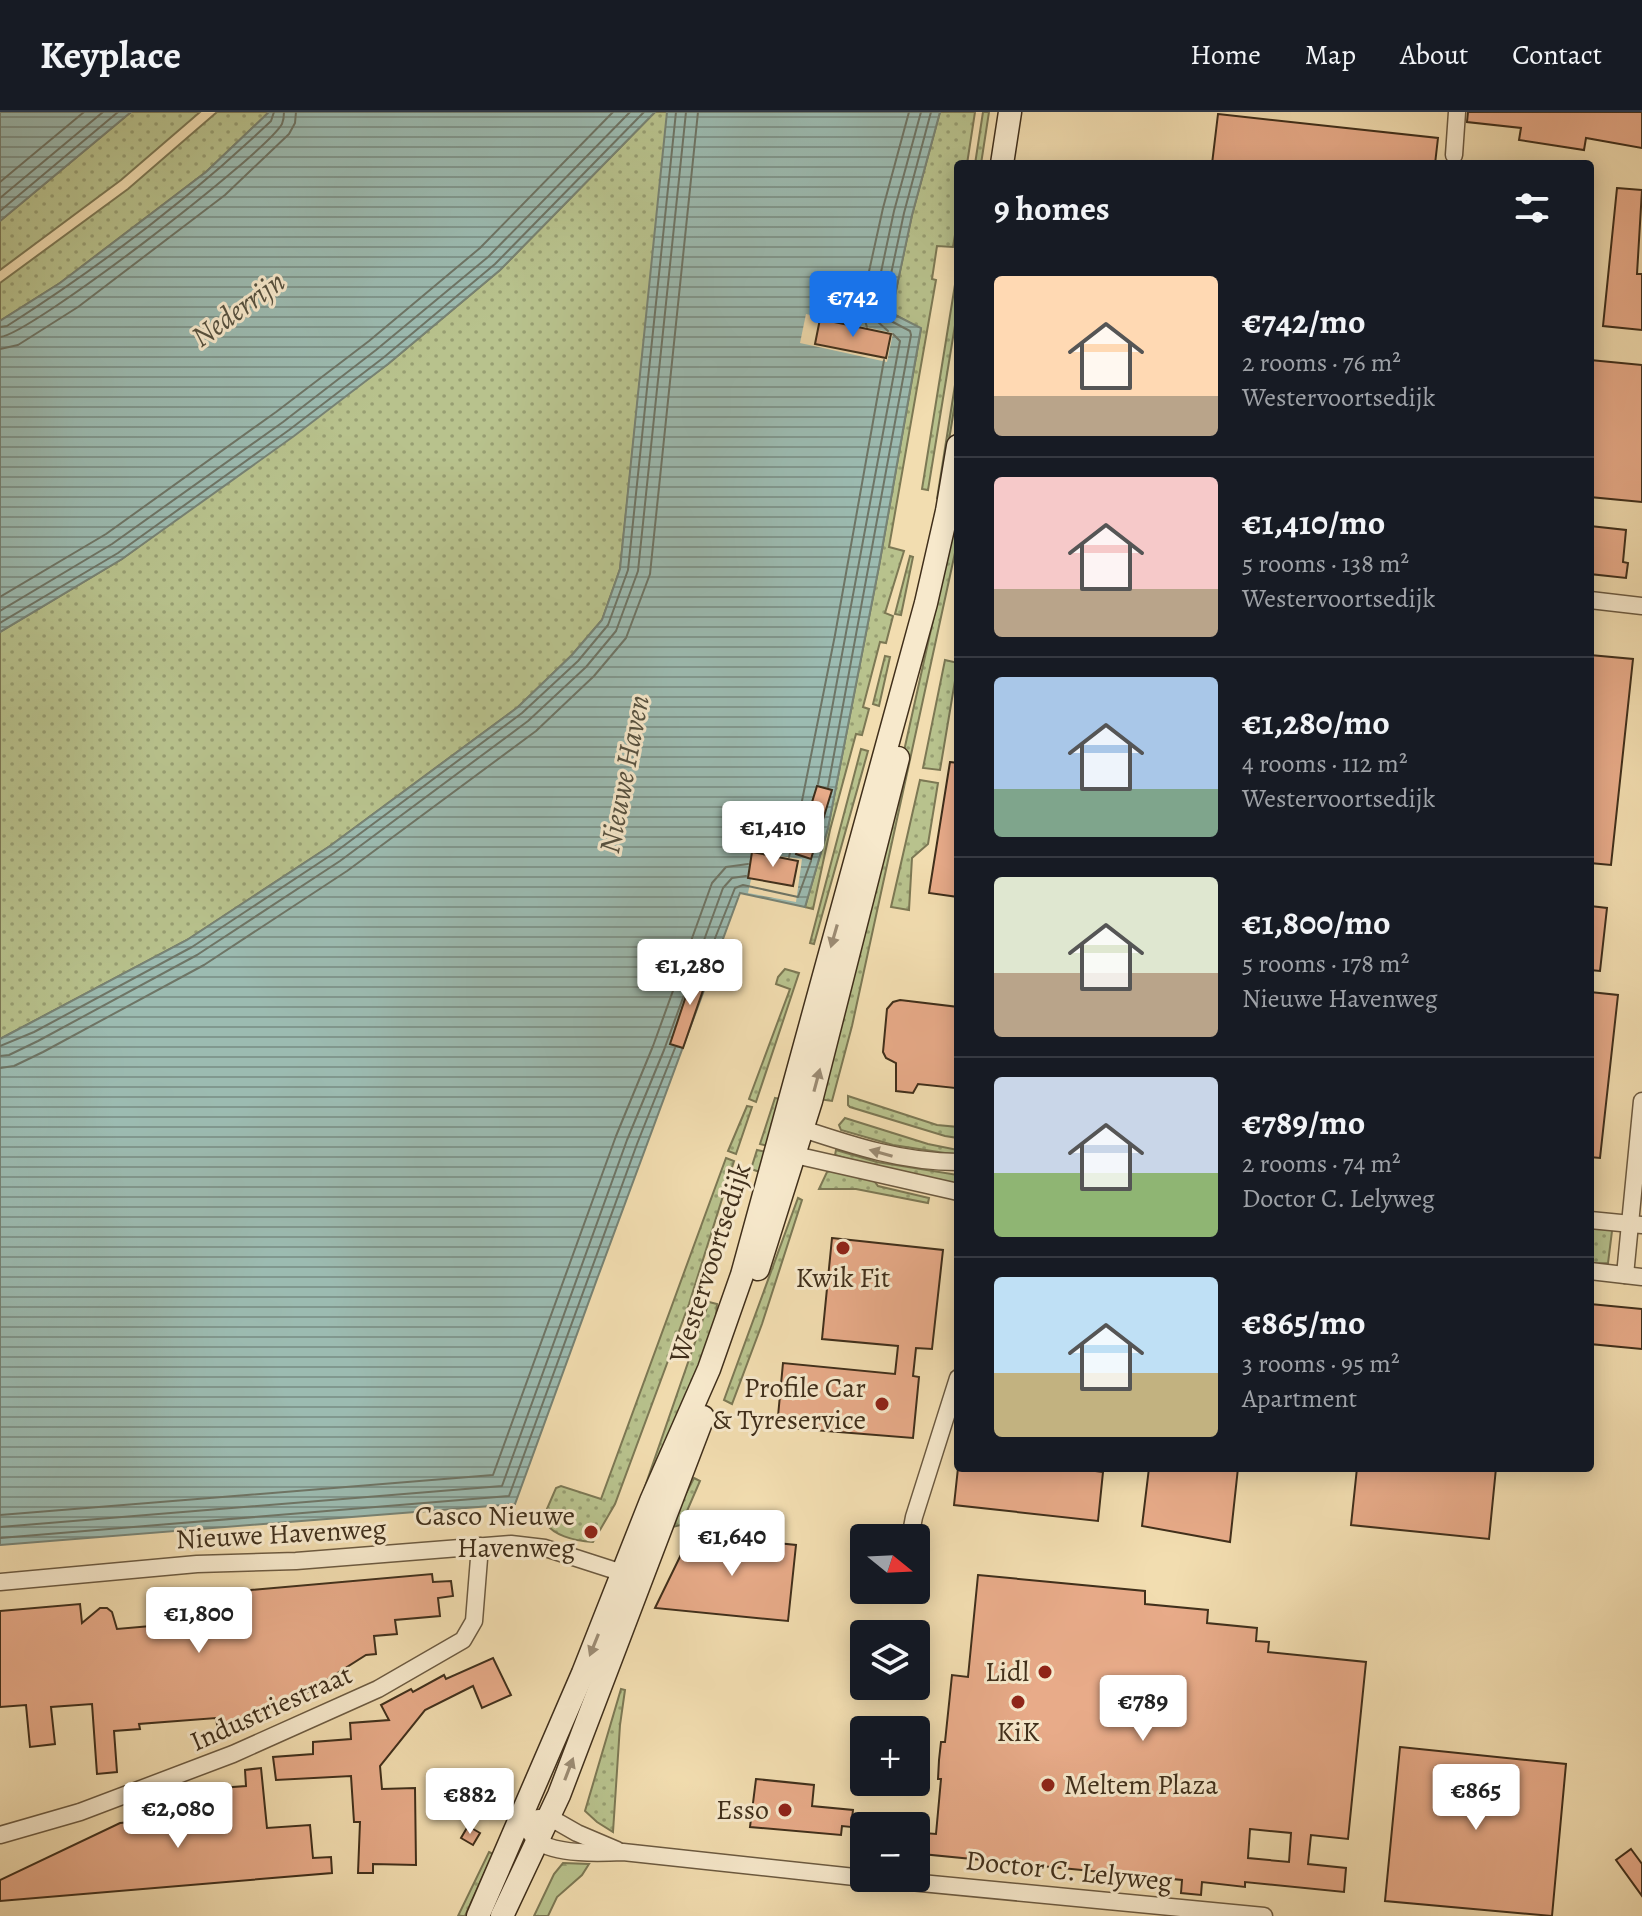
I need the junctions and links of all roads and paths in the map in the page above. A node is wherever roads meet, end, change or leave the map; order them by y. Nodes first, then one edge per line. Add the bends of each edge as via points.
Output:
1 (1010, 112) edge
2 (1457, 112) edge
3 (1454, 155) dead end
4 (1003, 160) edge
5 (954, 470) edge
6 (1594, 600) edge
7 (926, 603) junction
8 (1642, 606) edge
9 (1642, 1101) edge
10 (803, 1129) junction
11 (781, 1137) junction
12 (795, 1155) junction
13 (954, 1162) edge
14 (954, 1191) edge
15 (1594, 1220) edge
16 (1636, 1224) edge
17 (1594, 1271) edge
18 (1634, 1276) edge
19 (954, 1391) edge
20 (913, 1524) edge
21 (480, 1546) junction
22 (625, 1574) junction
23 (0, 1582) edge
24 (549, 1817) junction
25 (521, 1820) junction
26 (0, 1835) edge
27 (538, 1842) junction
28 (623, 1852) junction
29 (850, 1876) edge
30 (930, 1884) edge
31 (478, 1916) edge
32 (502, 1916) edge
33 (1264, 1916) edge

1 - 4 main road
2 - 3 street
5 - 7 main road, Westervoortsedijk
6 - 8 street
10 -> 7 main road, Westervoortsedijk via 896,766
7 -> 11 main road, Westervoortsedijk
9 - 16 street
10 - 11 street
10 - 12 main road, Westervoortsedijk
13 -> 10 street via 894,1157
11 - 12 street
11 - 22 main road, Westervoortsedijk via 709,1369
12 - 14 street
12 - 22 main road, Westervoortsedijk via 729,1353
15 - 16 street
16 - 18 street
17 - 18 street
19 - 20 street
21 - 22 street, Nieuwe Havenweg via 536,1547
21 - 23 street, Nieuwe Havenweg
21 - 26 street, Industriestraat via 474,1621 463,1640 378,1689 233,1754 80,1812
24 -> 22 main road, Westervoortsedijk
22 -> 25 main road, Westervoortsedijk
24 - 25 street
24 - 27 main road, Westervoortsedijk
24 - 28 street, Doctor C. Lelyweg
25 - 27 street
25 - 31 main road, Westervoortsedijk
27 - 28 street, Doctor C. Lelyweg via 557,1849
27 - 32 main road, Westervoortsedijk
28 - 29 street, Doctor C. Lelyweg
30 - 33 street, Doctor C. Lelyweg

